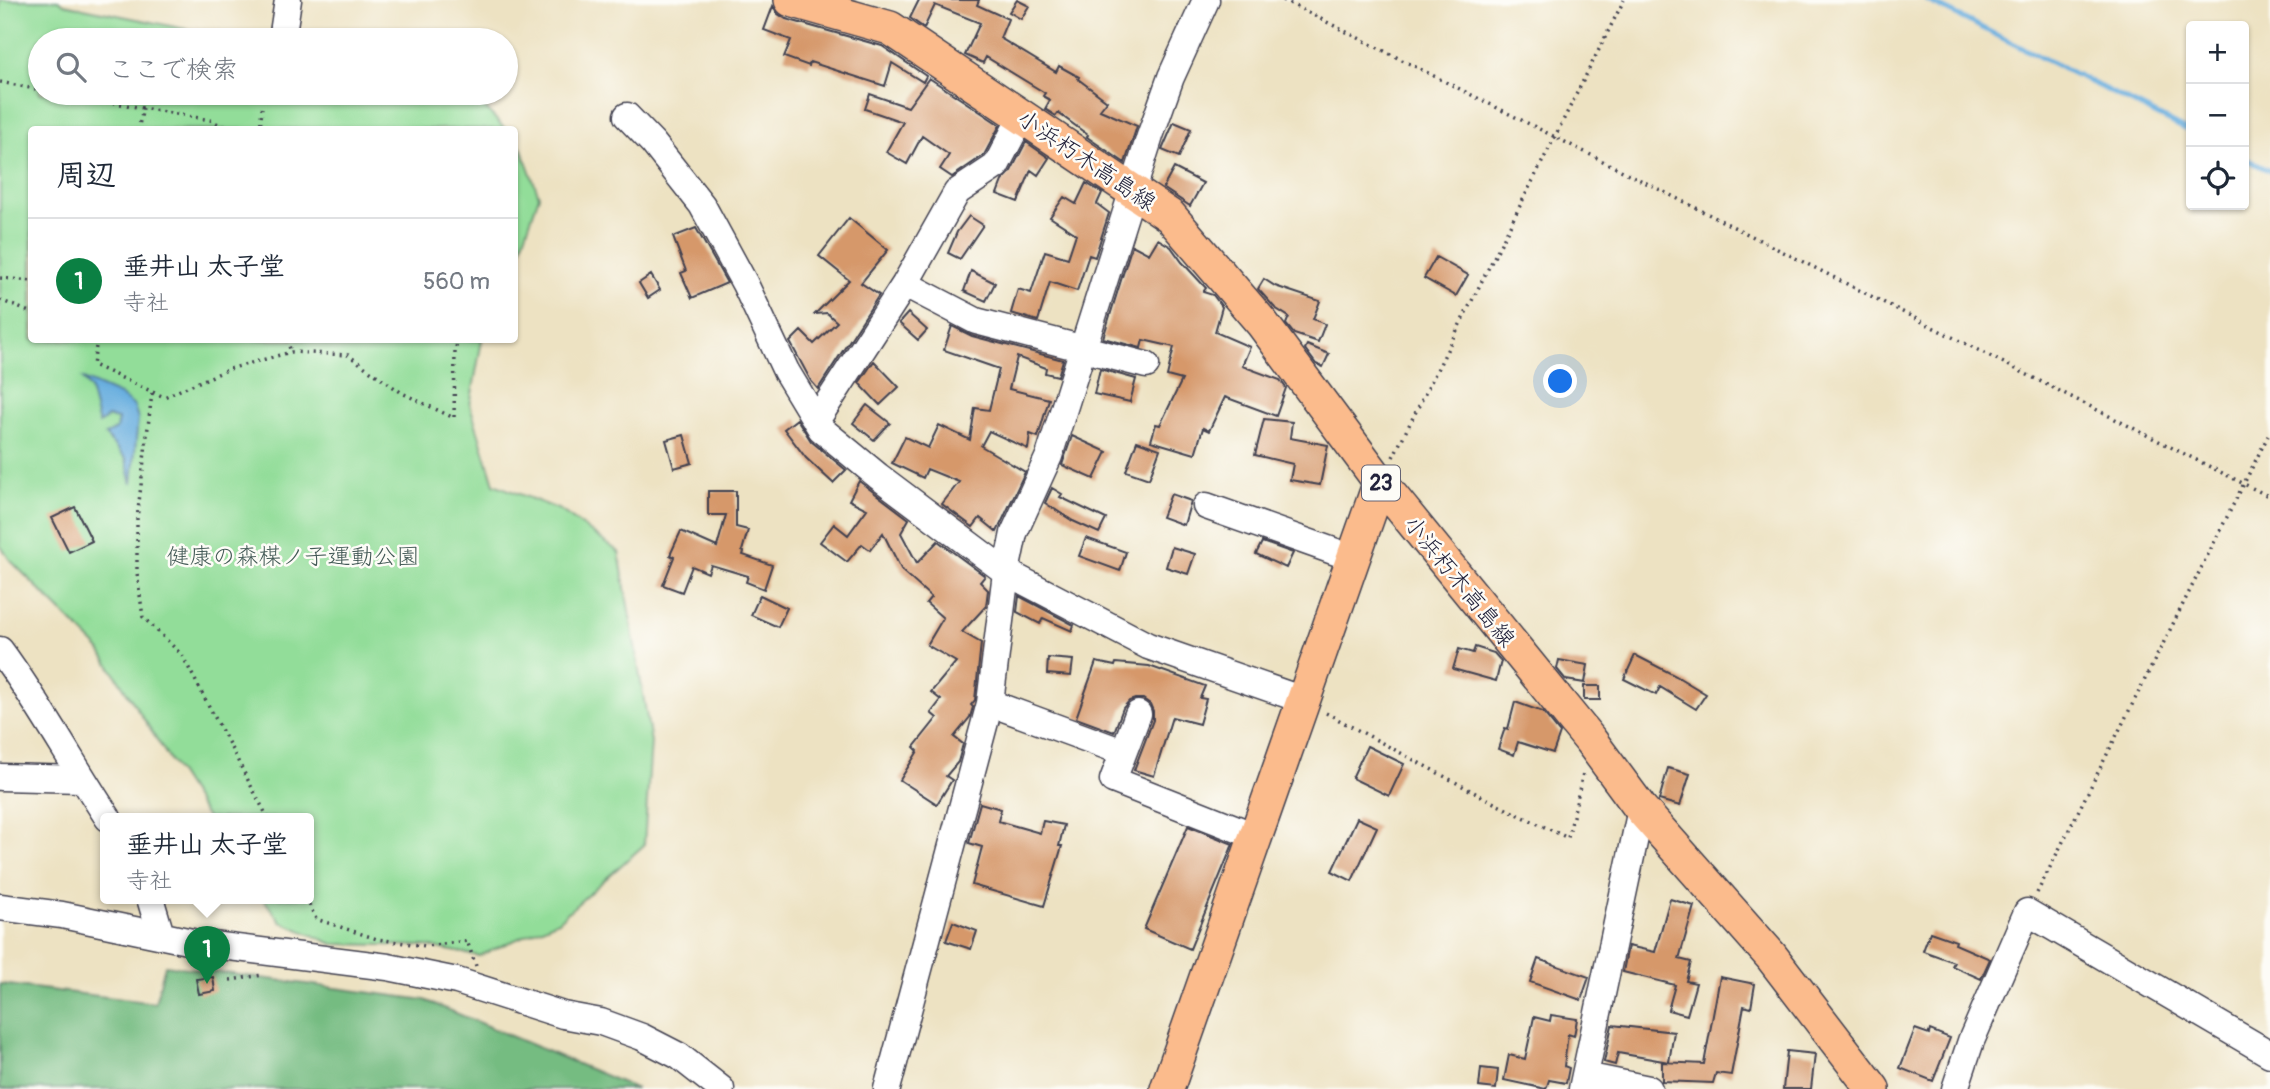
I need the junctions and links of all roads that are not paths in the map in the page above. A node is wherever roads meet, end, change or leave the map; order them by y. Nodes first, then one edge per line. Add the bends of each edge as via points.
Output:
1 (288, 0) edge
2 (791, 0) edge
3 (1206, 0) edge
4 (284, 28) edge
5 (627, 116) dead end
6 (1022, 116) junction
7 (1133, 190) junction
8 (905, 284) junction
9 (1083, 348) junction
10 (1146, 365) dead end
11 (816, 421) junction
12 (1380, 482) junction
13 (1206, 506) dead end
14 (1353, 558) junction
15 (1006, 572) junction
16 (0, 650) edge
17 (1303, 700) junction
18 (990, 703) junction
19 (1138, 714) dead end
20 (1123, 752) junction
21 (0, 777) edge
22 (81, 779) junction
23 (1641, 809) junction
24 (105, 813) edge
25 (1255, 836) junction
26 (152, 904) edge
27 (0, 908) edge
28 (161, 935) junction
29 (2270, 1054) edge
30 (1583, 1082) edge
31 (721, 1089) edge
32 (887, 1089) edge
33 (1167, 1089) edge
34 (1649, 1089) edge
35 (1873, 1089) edge
36 (1955, 1089) edge

1 - 4 street
2 - 6 main road, 小浜朽木高島線 / 23 via 890,28
3 - 7 street via 1171,78
5 - 11 street via 702,205
6 - 7 main road, 小浜朽木高島線 / 23
6 - 8 street via 996,166 957,192
7 - 9 street
7 - 12 main road, 小浜朽木高島線 / 23 via 1170,216 1262,323
8 - 9 street via 976,321
8 - 11 street
9 - 10 street
9 - 15 street via 1049,456 1014,533
11 - 15 street via 878,476
12 - 14 main road
12 - 23 main road, 小浜朽木高島線 / 23
13 - 14 street
14 - 17 main road
15 - 17 street via 1147,646
15 - 18 street
16 - 22 street via 31,691
17 - 25 main road
18 - 20 street
18 - 32 street
19 - 20 street
20 - 25 street via 1113,779
21 - 22 street
22 - 24 street
23 - 30 street
23 - 35 main road, 小浜朽木高島線 / 23 via 1771,956
25 - 33 main road
26 - 28 street
27 - 28 street
28 - 31 street via 457,981 642,1037 678,1056
29 - 36 street via 2027,912
30 - 34 street

